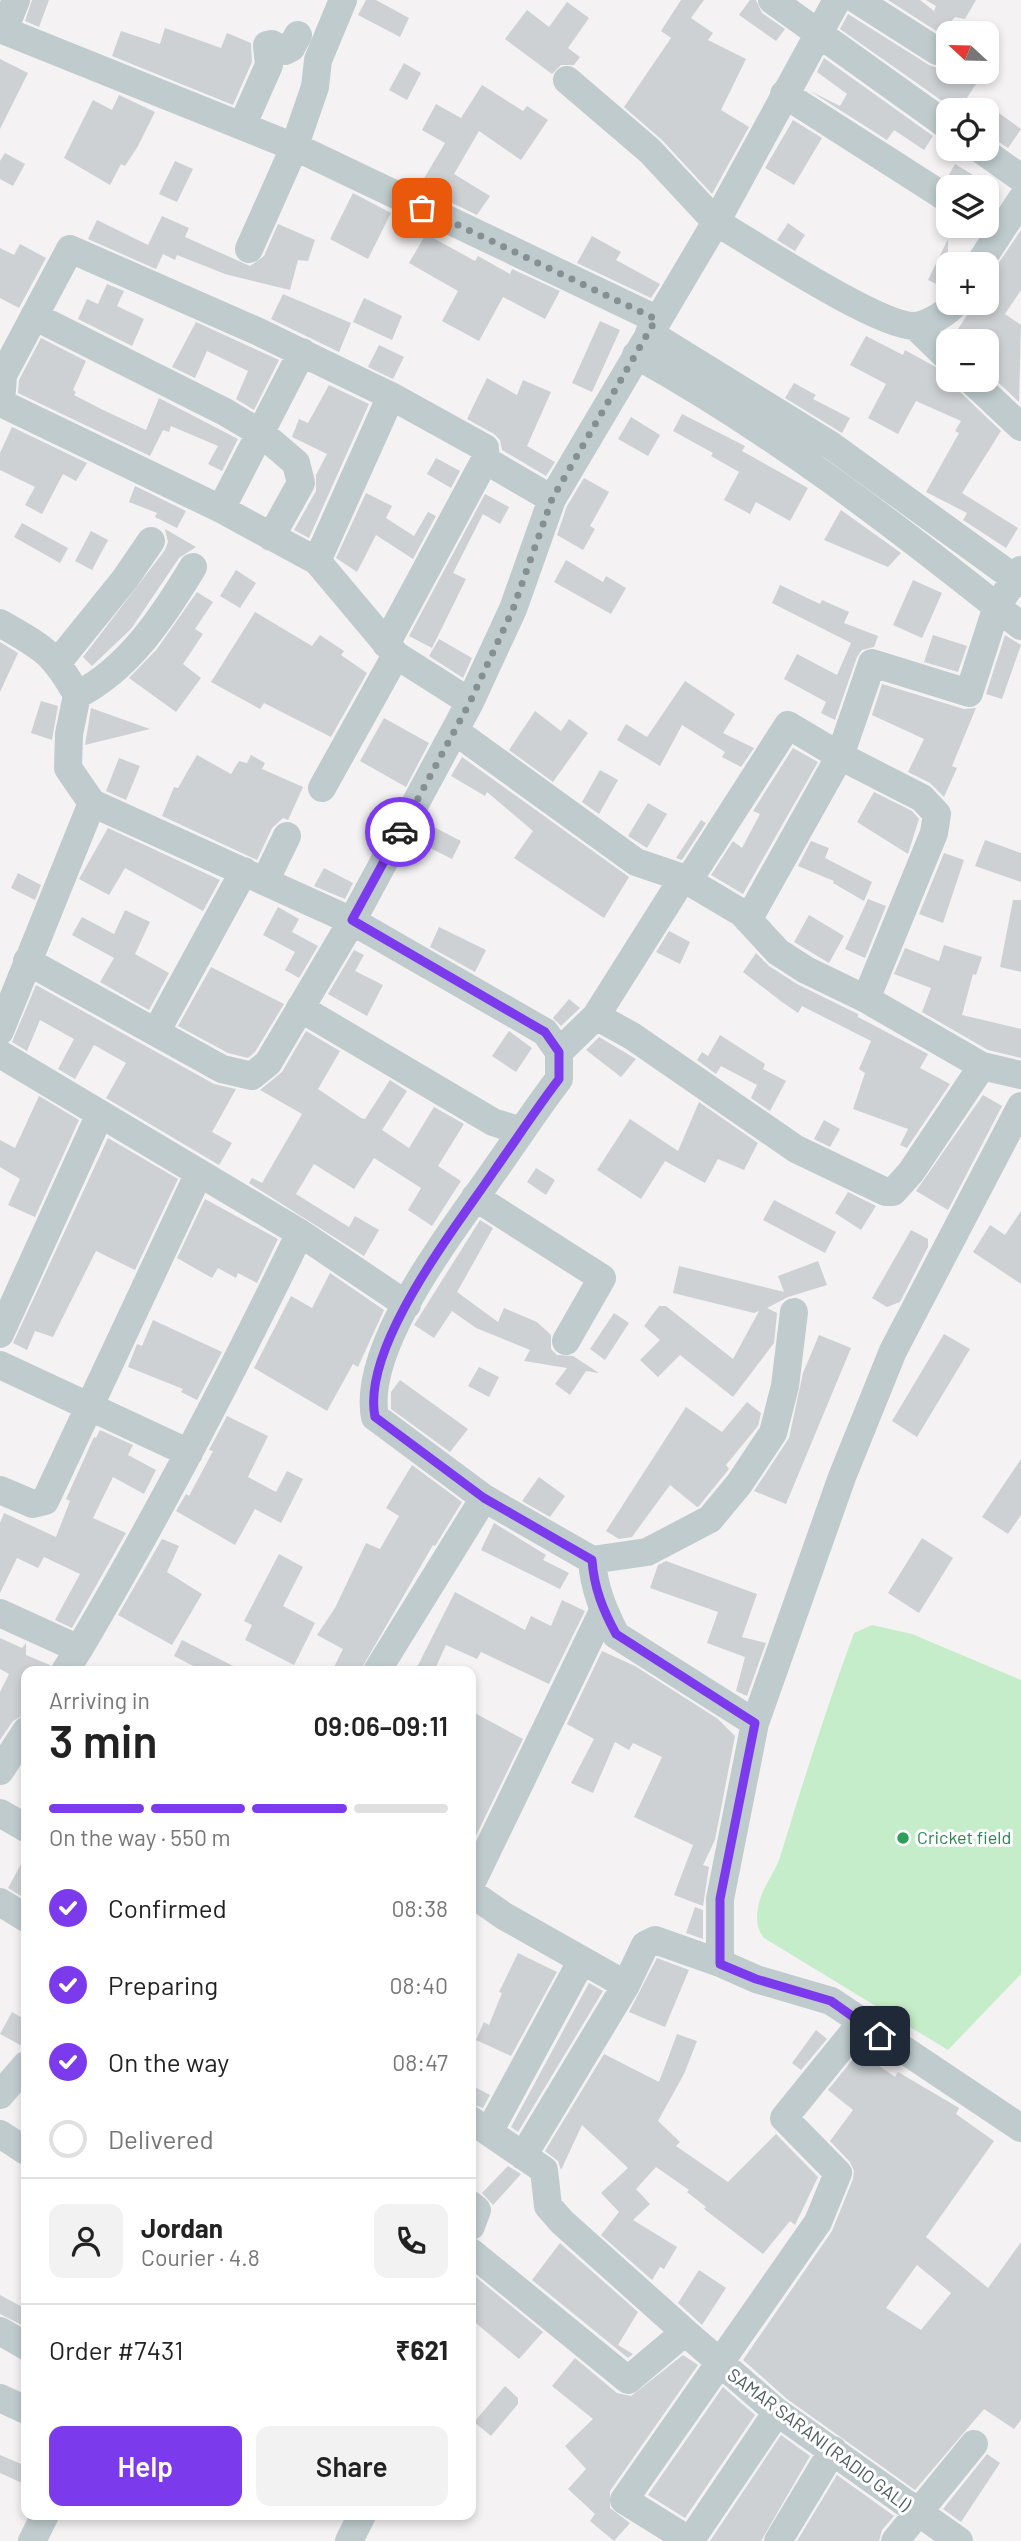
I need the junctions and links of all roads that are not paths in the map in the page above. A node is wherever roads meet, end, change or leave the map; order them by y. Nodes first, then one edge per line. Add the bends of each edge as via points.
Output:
1 (16, 0) edge
2 (343, 0) edge
3 (772, 0) edge
4 (837, 0) edge
5 (858, 0) edge
6 (2, 30) edge
7 (818, 33) junction
8 (298, 34) dead end
9 (936, 50) edge
10 (567, 80) dead end
11 (784, 94) junction
12 (936, 117) edge
13 (242, 127) junction
14 (294, 148) junction
15 (997, 161) edge
16 (1021, 178) edge
17 (936, 191) edge
18 (1021, 201) edge
19 (999, 221) edge
20 (716, 222) junction
21 (249, 249) dead end
22 (940, 315) edge
23 (34, 316) junction
24 (915, 326) junction
25 (647, 336) junction
26 (936, 346) edge
27 (302, 352) junction
28 (984, 392) edge
29 (391, 396) junction
30 (0, 404) edge
31 (1021, 427) edge
32 (262, 434) junction
33 (485, 460) junction
34 (552, 499) junction
35 (222, 509) junction
36 (271, 537) junction
37 (151, 541) dead end
38 (317, 561) junction
39 (193, 567) dead end
40 (1019, 578) edge
41 (997, 606) junction
42 (0, 623) edge
43 (1021, 626) edge
44 (391, 650) junction
45 (58, 662) junction
46 (77, 695) junction
47 (470, 702) junction
48 (455, 731) junction
49 (840, 756) junction
50 (321, 788) dead end
51 (93, 803) junction
52 (287, 836) dead end
53 (254, 876) junction
54 (685, 879) junction
55 (748, 919) junction
56 (352, 920) junction
57 (27, 961) junction
58 (866, 999) junction
59 (300, 1008) junction
60 (596, 1016) junction
61 (0, 1031) edge
62 (156, 1032) junction
63 (559, 1052) junction
64 (0, 1054) edge
65 (982, 1066) junction
66 (1021, 1076) edge
67 (1021, 1106) edge
68 (100, 1114) junction
69 (521, 1131) junction
70 (199, 1173) junction
71 (475, 1197) junction
72 (300, 1233) junction
73 (407, 1305) junction
74 (794, 1312) dead end
75 (0, 1334) edge
76 (566, 1341) dead end
77 (0, 1365) edge
78 (92, 1408) junction
79 (189, 1453) junction
80 (0, 1490) edge
81 (484, 1498) junction
82 (592, 1560) junction
83 (603, 1611) junction
84 (0, 1613) edge
85 (72, 1660) edge
86 (380, 1666) edge
87 (755, 1723) junction
88 (21, 1739) edge
89 (0, 1772) edge
90 (0, 1813) edge
91 (21, 1825) edge
92 (476, 1874) edge
93 (476, 1896) edge
94 (0, 1902) edge
95 (21, 1915) edge
96 (582, 1959) junction
97 (720, 1964) junction
98 (626, 1984) junction
99 (861, 2024) junction
100 (21, 2071) edge
101 (0, 2095) edge
102 (480, 2126) edge
103 (1021, 2128) edge
104 (0, 2134) edge
105 (21, 2148) edge
106 (523, 2156) junction
107 (476, 2256) edge
108 (685, 2332) junction
109 (719, 2364) junction
110 (0, 2398) edge
111 (21, 2408) edge
112 (777, 2412) junction
113 (974, 2444) dead end
114 (833, 2449) junction
115 (917, 2514) junction
116 (42, 2520) edge
117 (360, 2520) edge
118 (32, 2541) edge
119 (349, 2541) edge
120 (690, 2541) edge
121 (778, 2541) edge
122 (895, 2541) edge
123 (959, 2541) edge

1 - 6 street
2 - 14 street via 318,60 315,87
3 - 7 street
4 - 7 street
5 - 9 street
6 - 13 street
7 - 11 street
7 - 12 street
8 - 13 street via 285,51 267,46 269,65
10 - 20 street via 650,152
11 - 17 street
11 - 20 street
13 - 14 street
14 - 21 street
14 - 25 street
15 - 16 street
18 - 19 street
20 - 24 street via 869,312
20 - 25 street
22 - 24 street
23 - 27 street via 70,249
23 - 30 street via 3,375
23 - 32 street
24 - 26 street
25 - 34 street
25 - 40 street via 832,446
25 - 41 street
27 - 29 street
27 - 32 street
28 - 31 street
29 - 33 street via 485,448
29 - 38 street
30 - 35 street
32 - 35 street
32 - 36 street via 296,463 301,483
33 - 34 street
33 - 44 street
34 - 47 street via 513,609
35 - 36 street
36 - 38 street
37 - 45 street
38 - 44 street
39 - 46 street via 167,610 131,652 100,684
40 - 41 street
41 - 43 street
41 - 49 street via 969,693 872,663
42 - 45 street via 42,647
44 - 47 street
44 - 50 street
45 - 46 street
46 - 51 street via 68,768
47 - 48 street
48 - 54 street via 636,862
48 - 56 street
49 - 54 street via 788,725
49 - 55 street
49 - 58 street via 922,798 937,814 934,833
51 - 53 street
51 - 57 street
52 - 53 street
53 - 56 street
53 - 62 street
54 - 55 street
54 - 60 street
55 - 58 street via 778,952
56 - 59 street
56 - 63 street via 545,1032
57 - 61 street
57 - 62 street
58 - 65 street
59 - 62 street via 268,1063 252,1076 222,1069
59 - 69 street via 493,1122
60 - 63 street
60 - 65 street via 796,1149 887,1192 893,1192 911,1172
63 - 69 street via 559,1079
64 - 68 street
65 - 66 street
67 - 87 street via 893,1351 842,1477
68 - 70 street
68 - 75 street
69 - 71 street
70 - 72 street
70 - 78 street
71 - 73 street via 444,1238
71 - 76 street via 602,1278
72 - 73 street
72 - 79 street
73 - 81 street via 375,1380 375,1417
74 - 82 street via 785,1386 773,1433 739,1484 710,1519 647,1552
77 - 78 street
78 - 79 street
78 - 80 street via 45,1501 33,1504
79 - 85 street
81 - 82 street
81 - 86 street
82 - 83 street
83 - 87 street via 616,1634
83 - 92 street
84 - 85 street
87 - 97 street via 720,1899
88 - 89 street
90 - 91 street
93 - 96 street
94 - 95 street
96 - 98 street
96 - 102 street
97 - 98 street via 655,1940 645,1945
97 - 99 street via 831,2001
98 - 106 street
99 - 103 street
99 - 109 street, SAMAR SARANI (RADIO GALI) via 784,2118 838,2173 818,2222
100 - 101 street
102 - 106 street
104 - 105 street
106 - 108 street via 544,2170 546,2199 562,2222
107 - 108 street via 628,2380
108 - 109 street
109 - 112 street, SAMAR SARANI (RADIO GALI)
109 - 120 street via 624,2500
110 - 111 street
112 - 114 street, SAMAR SARANI (RADIO GALI)
112 - 120 street
113 - 115 street
114 - 115 street, SAMAR SARANI (RADIO GALI)
114 - 121 street
115 - 122 street
115 - 123 street, SAMAR SARANI (RADIO GALI)
116 - 118 street
117 - 119 street

